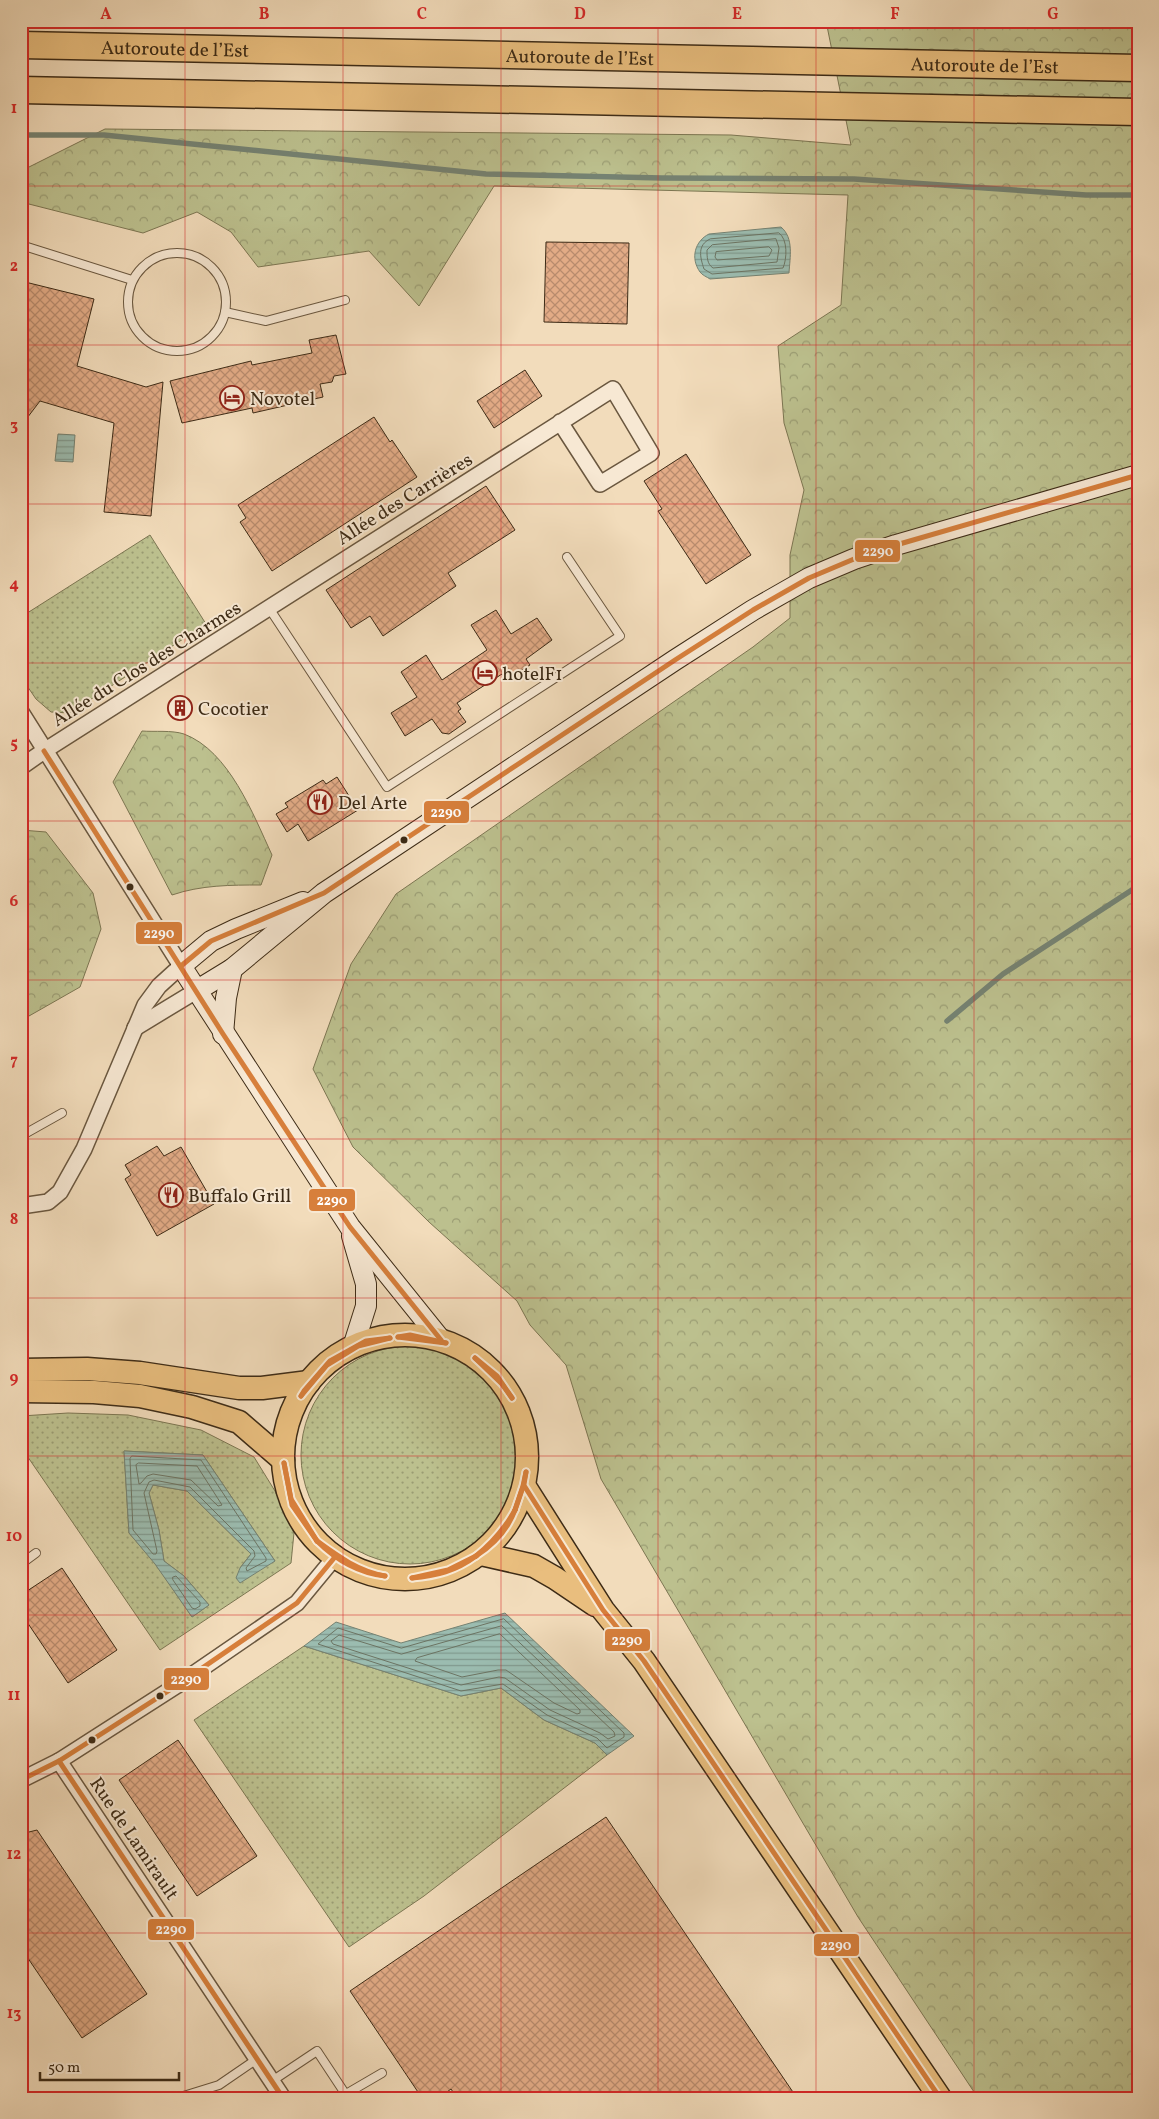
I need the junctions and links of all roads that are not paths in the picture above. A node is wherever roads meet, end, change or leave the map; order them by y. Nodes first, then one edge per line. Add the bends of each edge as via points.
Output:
1 (21, 45) edge
2 (1138, 68) edge
3 (21, 90) edge
4 (1138, 112) edge
5 (21, 245) edge
6 (132, 280) junction
7 (345, 300) dead end
8 (225, 312) junction
9 (560, 422) junction
10 (1138, 475) edge
11 (568, 557) dead end
12 (269, 608) junction
13 (21, 712) edge
14 (44, 751) junction
15 (21, 757) edge
16 (21, 767) edge
17 (324, 893) junction
18 (181, 966) junction
19 (232, 969) junction
20 (196, 991) junction
21 (135, 1028) junction
22 (223, 1034) junction
23 (62, 1113) dead end
24 (21, 1136) edge
25 (21, 1206) edge
26 (350, 1227) junction
27 (441, 1340) junction
28 (353, 1347) junction
29 (21, 1370) edge
30 (309, 1382) junction
31 (21, 1391) edge
32 (283, 1460) junction
33 (524, 1487) junction
34 (36, 1552) dead end
35 (481, 1554) junction
36 (335, 1557) junction
37 (21, 1564) edge
38 (603, 1610) junction
39 (60, 1761) junction
40 (21, 1780) edge
41 (257, 2058) junction
42 (382, 2073) dead end
43 (272, 2081) junction
44 (347, 2096) edge
45 (177, 2098) edge
46 (283, 2098) edge
47 (940, 2098) edge

1 - 2 highway, Autoroute de l’Est
3 - 4 highway
5 - 6 lane
6 - 8 lane via 143,266 158,256 175,253 193,255 208,264 220,278 225,294
6 - 8 lane via 127,298 129,316 138,332 152,344 169,350 188,350 204,342 218,329
7 - 8 lane via 266,321
9 - 9 street, Allée des Carrières via 613,389 651,453 600,484
9 - 12 street, Allée des Carrières
10 - 17 main road via 896,545 809,578 674,660
11 - 12 lane via 620,636 387,787
12 - 14 street, Allée du Clos des Charmes
13 - 14 street
14 - 15 street, Allée du Clos des Charmes
14 - 16 street, Allée du Clos des Charmes
14 - 18 street
17 - 18 main road via 211,941
17 - 19 main road
18 - 20 main road
18 - 21 street via 159,986 145,1005
19 - 20 main road
19 - 22 main road
20 - 21 street
20 - 22 main road
21 - 25 street via 84,1150 60,1192 48,1202
22 - 26 main road
23 - 24 lane
26 - 27 main road
26 - 28 main road via 366,1284 366,1306
27 - 28 main road via 411,1335 382,1338
27 - 33 main road via 474,1356 502,1381 520,1414 528,1450
28 - 30 main road via 329,1362
29 - 30 main road via 140,1373 239,1388
30 - 32 main road via 289,1419
31 - 32 main road via 140,1396 192,1407 239,1422
32 - 36 main road via 292,1504 303,1524
33 - 35 main road via 508,1524
33 - 38 main road
34 - 37 lane
35 - 36 main road via 447,1572 409,1579 370,1574
35 - 38 main road via 534,1566
36 - 39 street via 297,1603
38 - 47 main road via 644,1661
39 - 40 street
39 - 41 street, Rue de Lamirault
41 - 43 street, Rue de Lamirault
41 - 45 lane via 219,2085
42 - 44 lane
43 - 44 lane via 317,2051
43 - 46 street, Rue de Lamirault

